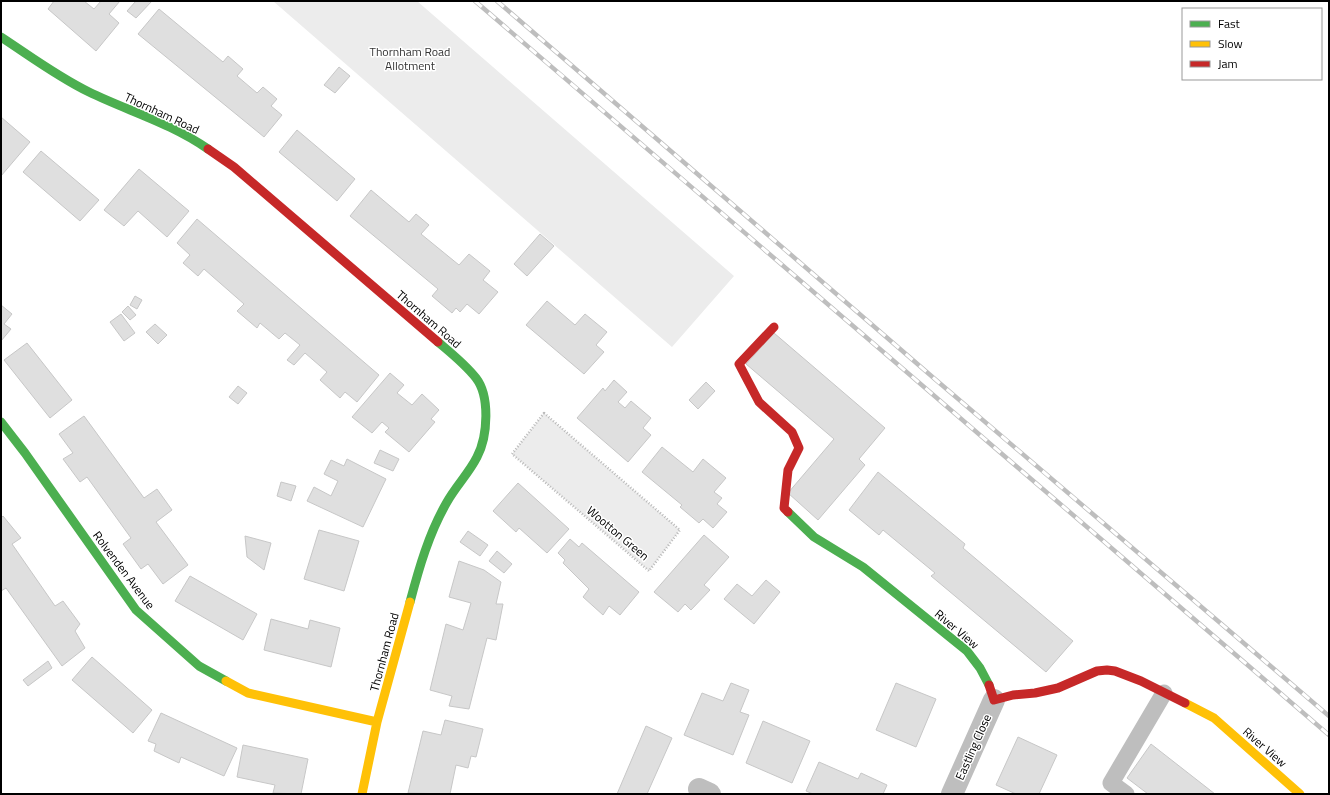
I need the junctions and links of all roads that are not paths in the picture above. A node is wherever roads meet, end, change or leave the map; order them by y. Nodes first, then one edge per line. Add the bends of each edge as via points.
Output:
1 (1, 37) edge
2 (774, 327) dead end
3 (1, 422) edge
4 (1164, 692) junction
5 (994, 700) junction
6 (377, 722) junction
7 (362, 794) edge
8 (952, 794) edge
9 (1126, 794) edge
10 (1300, 794) edge

1 - 6 street, Thornham Road via 89,92 173,128 204,146 251,182 463,364 476,378 486,415 481,448 434,528 416,578
2 - 5 street, River View via 740,364 759,402 792,432 799,448 788,470 784,508 814,537 863,567 967,651 984,673
3 - 6 street, Rolvenden Avenue via 136,610 200,666 248,692
4 - 5 street, River View via 1107,670 1085,675 1058,688
4 - 9 lane via 1111,783
4 - 10 street, River View via 1214,718
5 - 8 street, Eastling Close
6 - 7 street, Thornham Road

